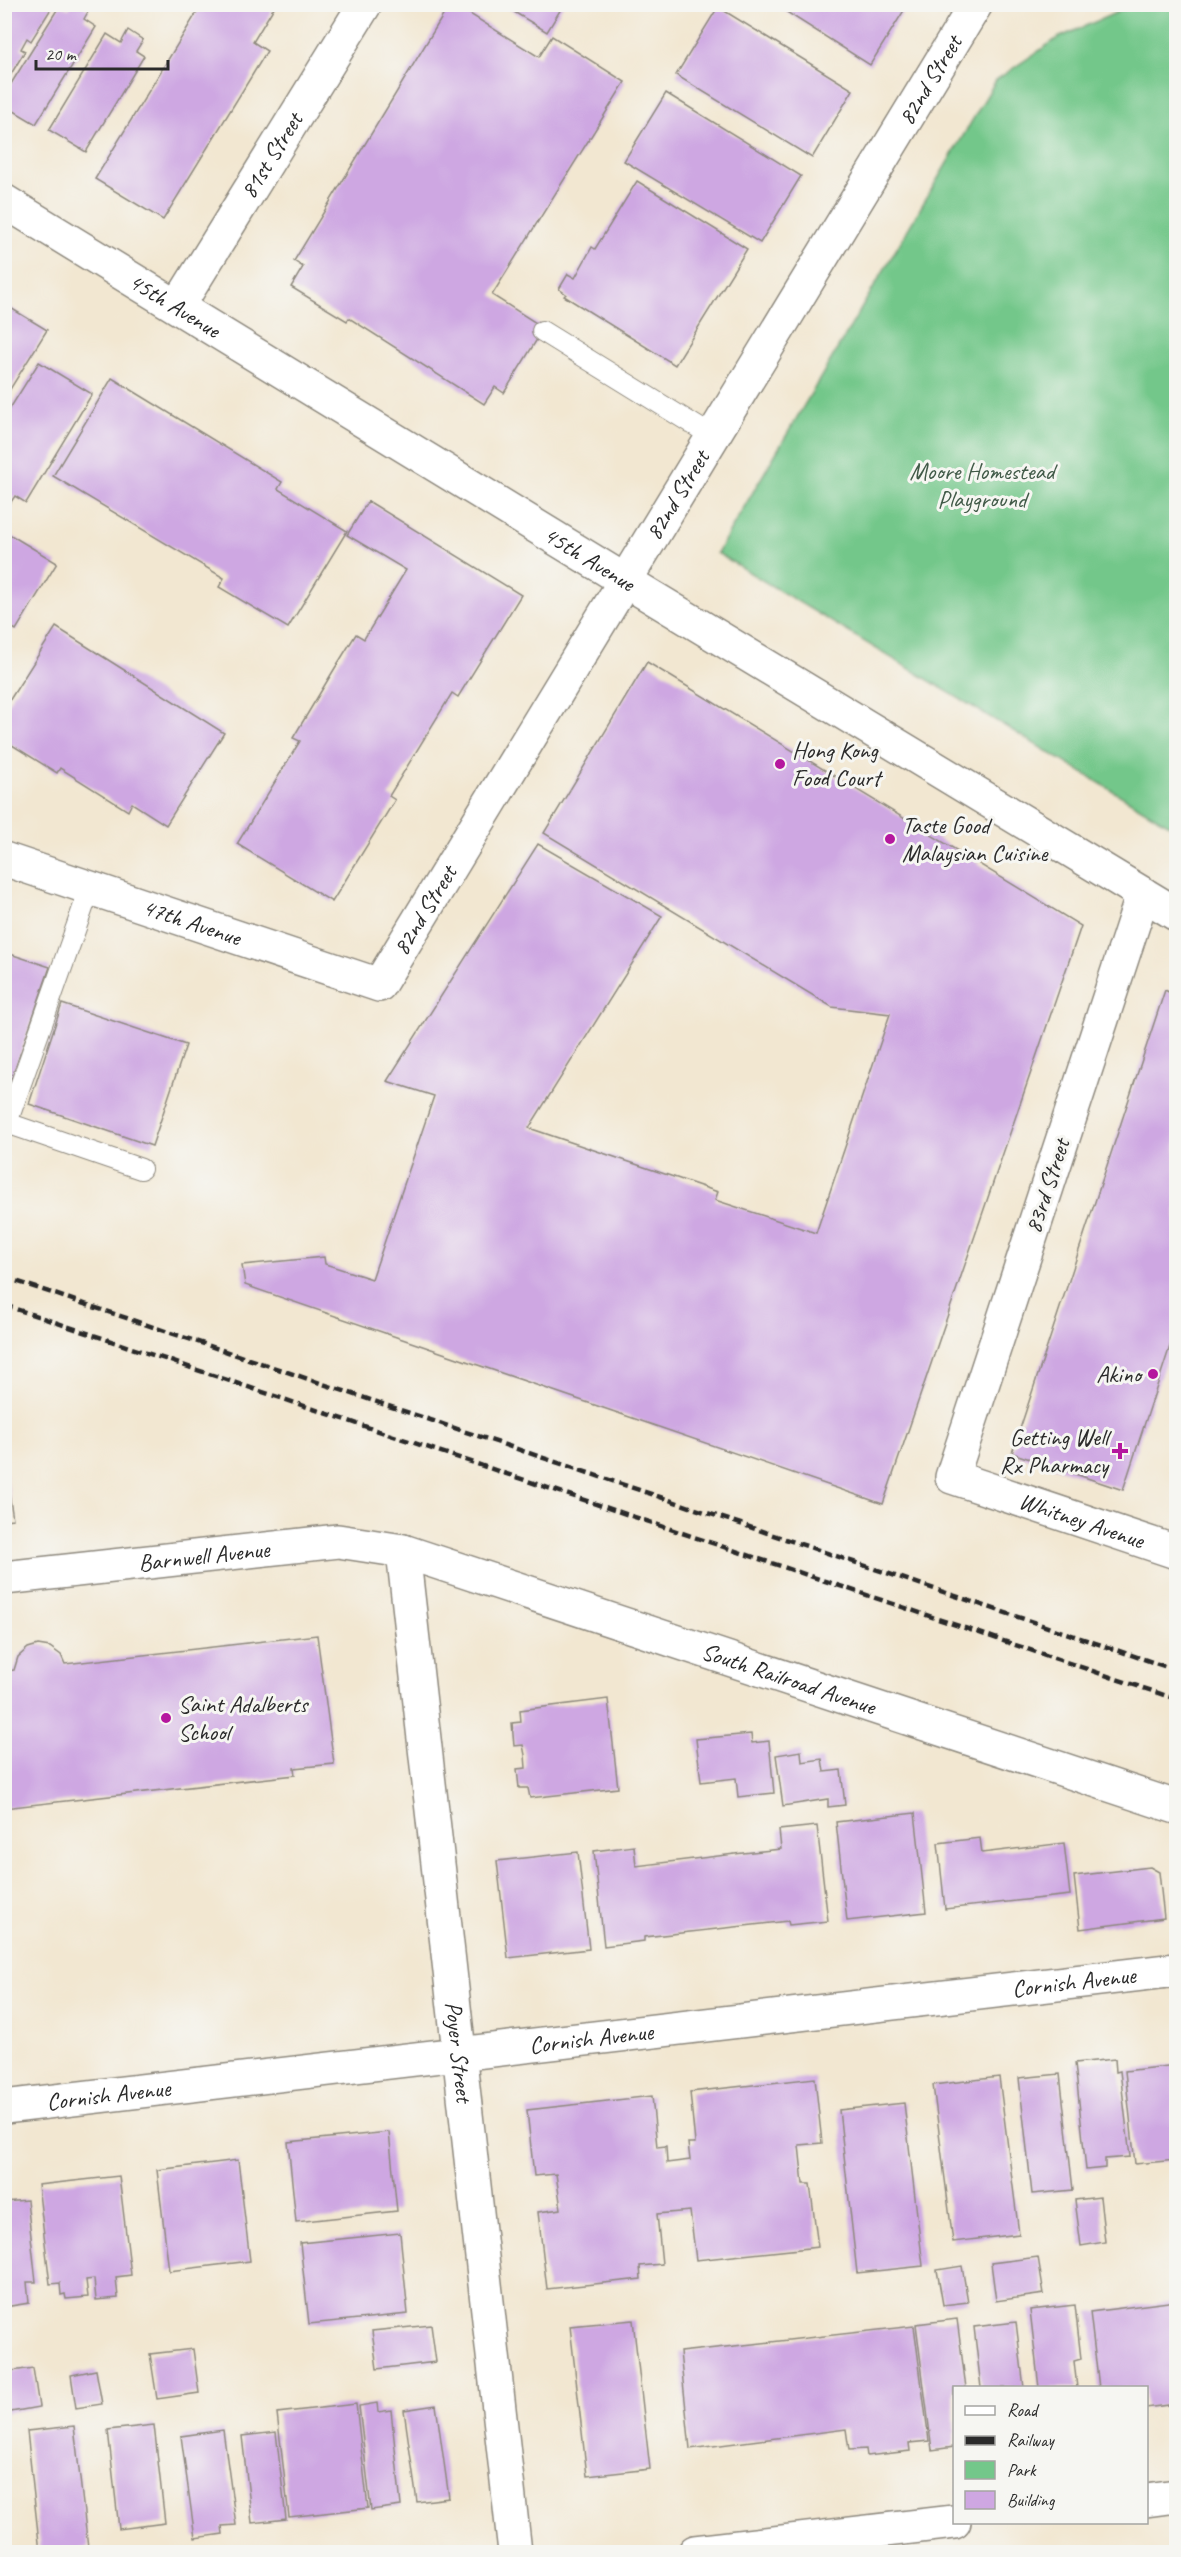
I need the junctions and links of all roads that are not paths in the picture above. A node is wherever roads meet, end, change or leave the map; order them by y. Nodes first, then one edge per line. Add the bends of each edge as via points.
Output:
1 (365, 4) edge
2 (976, 4) edge
3 (4, 201) edge
4 (178, 306) junction
5 (542, 331) dead end
6 (712, 436) junction
7 (624, 580) junction
8 (4, 859) edge
9 (90, 888) junction
10 (1143, 894) junction
11 (1176, 914) edge
12 (379, 986) joint
13 (6, 1122) edge
14 (141, 1169) dead end
15 (951, 1477) joint
16 (403, 1551) junction
17 (1176, 1552) edge
18 (4, 1578) edge
19 (1176, 1807) edge
20 (1176, 1970) edge
21 (458, 2055) junction
22 (4, 2107) edge
23 (1176, 2496) edge
24 (1148, 2500) edge
25 (953, 2522) edge
26 (515, 2553) edge
27 (695, 2553) edge

1 - 4 street, 81st Street
2 - 6 street, 82nd Street
3 - 4 street, 45th Avenue
4 - 7 street, 45th Avenue
5 - 6 lane
6 - 7 street, 82nd Street
7 - 10 street, 45th Avenue
7 - 12 street, 82nd Street
8 - 9 street, 47th Avenue
9 - 12 street, 47th Avenue
9 - 13 lane
10 - 11 street, 45th Avenue
10 - 15 street, 83rd Street
13 - 14 lane
15 - 17 street, Whitney Avenue
16 - 18 street, Barnwell Avenue via 338,1541
16 - 19 street, South Railroad Avenue
16 - 21 street, Poyer Street
20 - 21 street, Cornish Avenue
21 - 22 street, Cornish Avenue
21 - 26 street, Poyer Street
23 - 24 street
25 - 27 street

